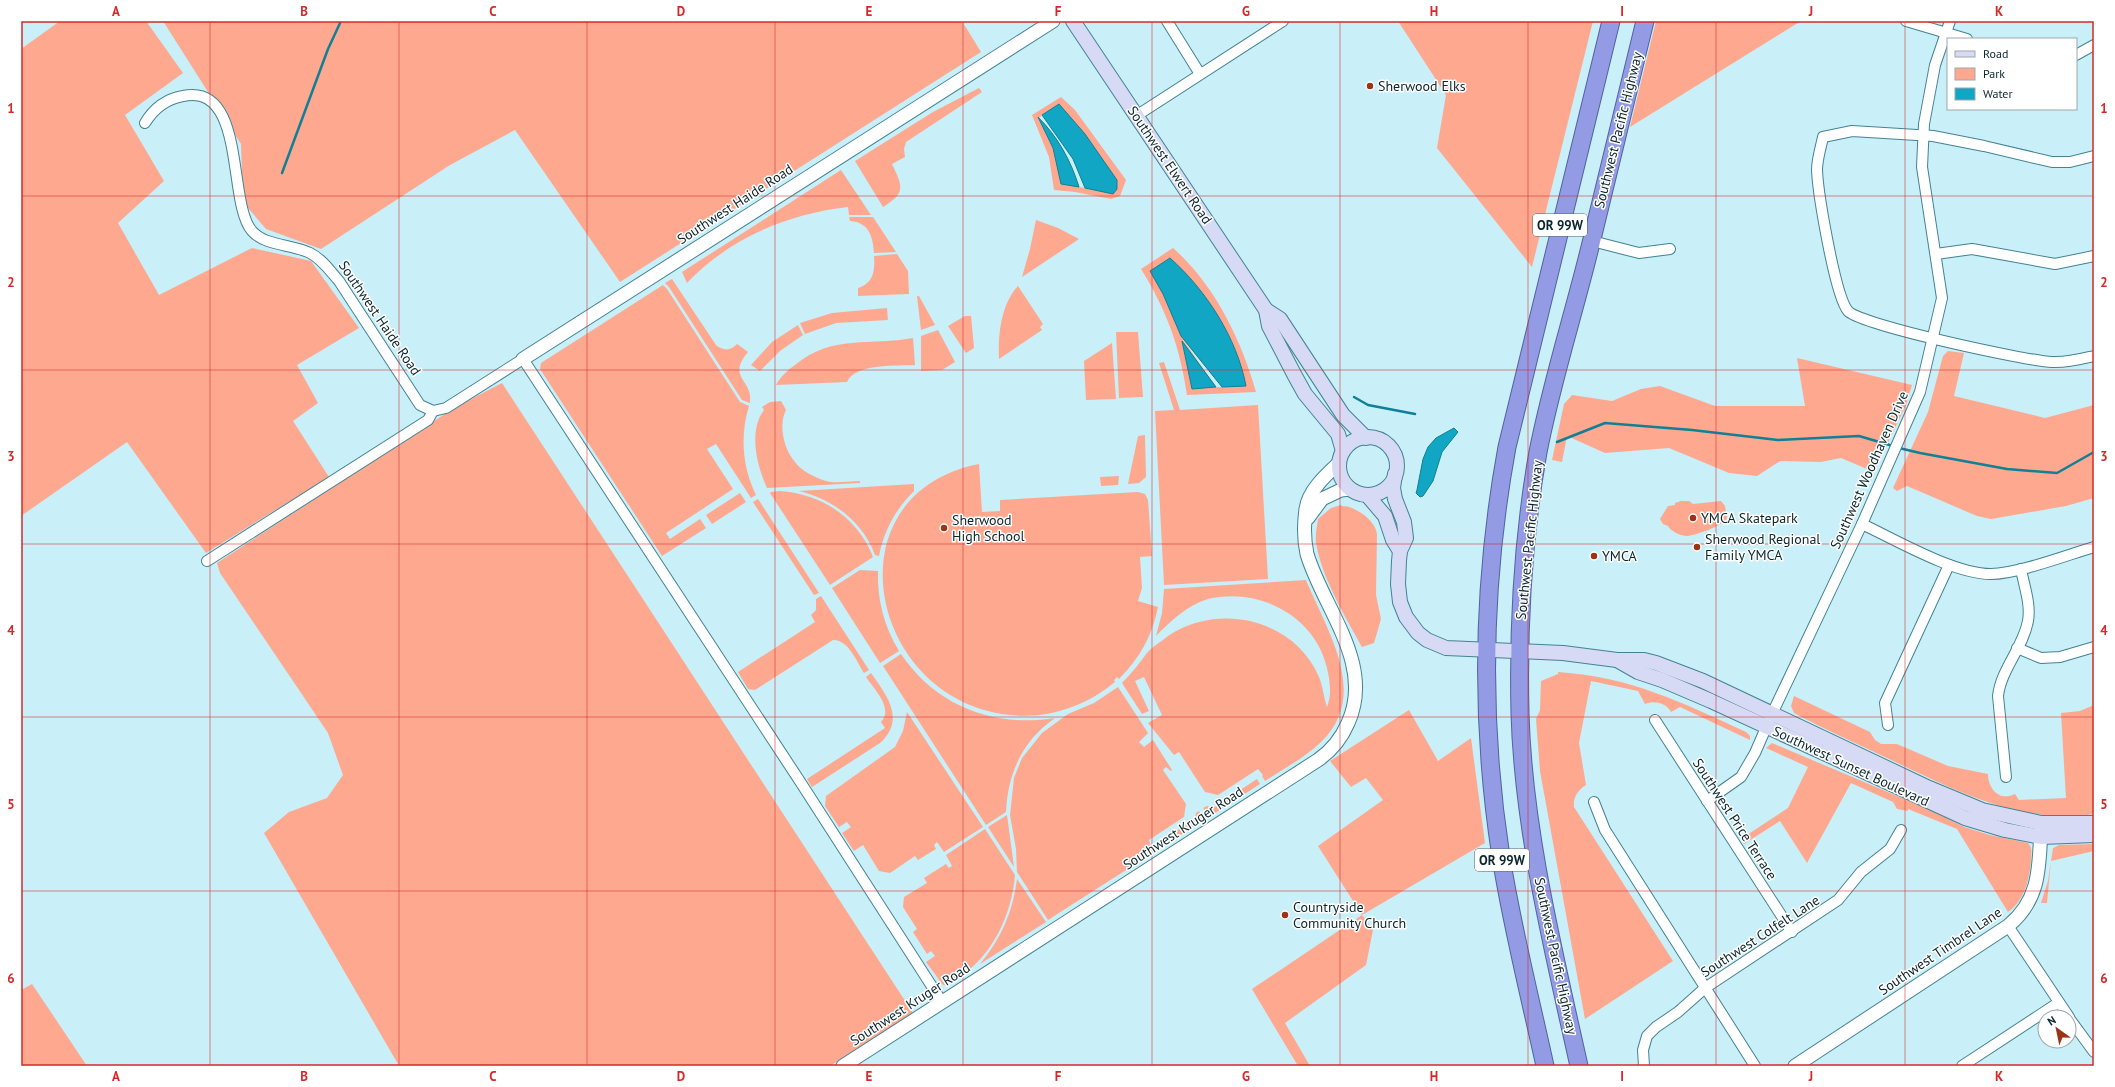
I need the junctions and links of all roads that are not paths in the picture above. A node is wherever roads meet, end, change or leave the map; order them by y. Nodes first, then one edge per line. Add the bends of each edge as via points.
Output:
1 (1053, 21) edge
2 (1073, 21) edge
3 (1167, 21) edge
4 (1284, 21) edge
5 (1611, 21) edge
6 (1645, 21) edge
7 (1906, 21) edge
8 (1950, 21) edge
9 (1946, 33) junction
10 (1964, 38) edge
11 (2094, 45) edge
12 (2077, 54) edge
13 (1200, 74) junction
14 (1136, 116) junction
15 (145, 123) dead end
16 (1923, 136) junction
17 (2094, 156) edge
18 (1592, 241) junction
19 (1670, 249) dead end
20 (1936, 254) junction
21 (2094, 256) edge
22 (1266, 310) junction
23 (1933, 339) junction
24 (2094, 356) edge
25 (522, 359) junction
26 (433, 411) junction
27 (1366, 438) junction
28 (1341, 457) junction
29 (1395, 474) junction
30 (1350, 489) junction
31 (1367, 495) junction
32 (1306, 519) junction
33 (1862, 524) junction
34 (2094, 547) edge
35 (1400, 551) junction
36 (207, 561) dead end
37 (1950, 565) junction
38 (2021, 568) junction
39 (2094, 647) edge
40 (2017, 648) junction
41 (1486, 650) junction
42 (1520, 651) junction
43 (1617, 660) junction
44 (1772, 714) junction
45 (1655, 720) dead end
46 (1888, 725) dead end
47 (1766, 727) junction
48 (2006, 777) dead end
49 (1707, 801) junction
50 (1594, 802) dead end
51 (2094, 823) edge
52 (1901, 830) dead end
53 (2041, 830) junction
54 (2094, 835) edge
55 (2008, 926) junction
56 (1792, 932) junction
57 (1705, 988) junction
58 (942, 1002) junction
59 (2058, 1003) junction
60 (2063, 1009) edge
61 (2077, 1028) edge
62 (2094, 1052) edge
63 (843, 1066) edge
64 (1545, 1066) edge
65 (1579, 1066) edge
66 (1644, 1066) edge
67 (1755, 1066) edge
68 (1795, 1066) edge
69 (1962, 1066) edge

1 - 25 street, Southwest Haide Road
2 - 14 main road, Southwest Elwert Road
3 - 13 street
4 - 13 street
5 - 41 highway, OR 99W via 1507,447 1494,537
6 - 18 highway, Southwest Pacific Highway / OR 99W
7 - 9 street
8 - 9 street, Southwest Woodhaven Drive
9 - 10 street
9 - 16 street, Southwest Woodhaven Drive via 1934,72
11 - 12 street
13 - 14 street
14 - 22 main road, Southwest Elwert Road
15 - 26 street, Southwest Haide Road via 152,112 169,100 198,96 210,101 228,129 233,147 241,211 252,231 260,238 312,254 324,263 339,280 420,405
16 - 17 street via 1957,140 2052,162 2070,162
16 - 20 street, Southwest Woodhaven Drive via 1922,167
16 - 23 street via 1852,131 1823,137 1817,168 1838,288 1848,311 1859,318
18 - 19 street via 1639,253
18 - 42 highway, Southwest Pacific Highway / OR 99W via 1538,452 1527,539
20 - 21 street via 1972,249 2055,264
20 - 23 street, Southwest Woodhaven Drive via 1942,298
22 - 27 main road, Southwest Elwert Road via 1280,319 1343,416
22 - 28 main road, Southwest Elwert Road via 1269,326 1305,394 1338,434
23 - 24 street via 2042,362 2060,362
23 - 33 street, Southwest Woodhaven Drive via 1915,406
25 - 26 street, Southwest Haide Road via 446,408
25 - 58 street
26 - 36 street, Southwest Haide Road via 428,420
27 - 28 main road via 1357,440
27 - 29 main road via 1384,442 1391,450 1396,458
28 - 30 main road via 1342,478
28 - 32 street, Southwest Kruger Road via 1309,499
29 - 31 main road via 1385,489
29 - 35 main road via 1393,488 1404,522 1406,538
30 - 31 main road
30 - 32 street via 1341,490 1322,499
31 - 35 main road via 1385,516 1393,540
32 - 58 street, Southwest Kruger Road via 1307,554 1355,672 1356,694 1353,708 1339,739 1318,760
33 - 37 street
33 - 44 street, Southwest Woodhaven Drive
34 - 38 street
35 - 41 main road via 1400,602 1406,617 1418,633 1446,648
37 - 38 street via 1976,573 1992,574
37 - 46 street via 1885,703
38 - 40 street via 2029,604 2028,622
39 - 40 street via 2060,657 2041,658
40 - 48 street via 2000,684 1998,696
41 - 42 main road, Southwest Sunset Boulevard
41 - 64 highway, OR 99W via 1488,749 1501,858
42 - 43 main road, Southwest Sunset Boulevard
42 - 65 highway, Southwest Pacific Highway / OR 99W via 1521,736 1532,828 1547,916
43 - 44 main road, Southwest Sunset Boulevard via 1644,660 1670,667
43 - 47 main road, Southwest Sunset Boulevard via 1638,672 1662,680
44 - 47 street, Southwest Woodhaven Drive
44 - 53 main road, Southwest Sunset Boulevard via 1964,804
45 - 49 street, Southwest Price Terrace
47 - 49 street, Southwest Woodhaven Drive via 1741,777
47 - 53 main road, Southwest Sunset Boulevard via 1953,813 1988,825
49 - 56 street, Southwest Price Terrace
50 - 57 street via 1605,830
51 - 53 main road, Southwest Sunset Boulevard
52 - 56 street, Southwest Colfelt Lane via 1890,849 1861,872 1838,900
53 - 54 main road, Southwest Sunset Boulevard
53 - 55 street, Southwest Timbrel Lane via 2035,890 2025,909
55 - 59 street
55 - 68 street, Southwest Timbrel Lane
56 - 57 street, Southwest Colfelt Lane
57 - 66 street, Southwest Colfelt Lane via 1647,1036 1643,1050
57 - 67 street
58 - 63 street, Southwest Kruger Road
59 - 60 street
59 - 69 street
61 - 62 street

